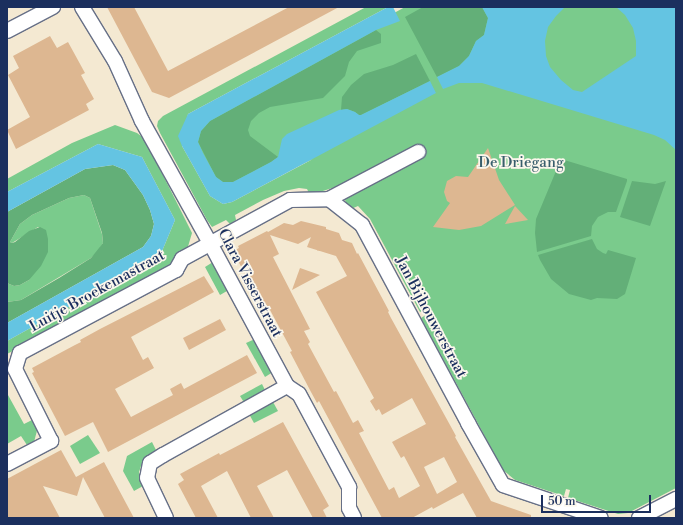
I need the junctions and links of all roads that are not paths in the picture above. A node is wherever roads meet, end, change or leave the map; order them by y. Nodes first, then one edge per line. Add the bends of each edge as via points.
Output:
1 (53, 7) edge
2 (82, 7) edge
3 (7, 32) edge
4 (418, 152) dead end
5 (329, 199) junction
6 (210, 243) junction
7 (287, 386) junction
8 (7, 464) edge
9 (676, 499) edge
10 (166, 518) edge
11 (354, 518) edge
12 (601, 518) edge
13 (638, 518) edge

1 - 3 street
2 - 6 street, Clara Visserstraat via 115,61 142,121
4 - 5 street
5 - 6 street via 290,200
5 - 12 street, Jan Bijhouwerstraat via 362,225 503,485
6 - 7 street, Clara Visserstraat
6 - 8 street, Luitje Broekemastraat via 182,259 176,270 20,353 15,369 51,441
7 - 10 street via 150,464 147,478
7 - 11 street via 299,394 349,487 349,508
9 - 13 street

